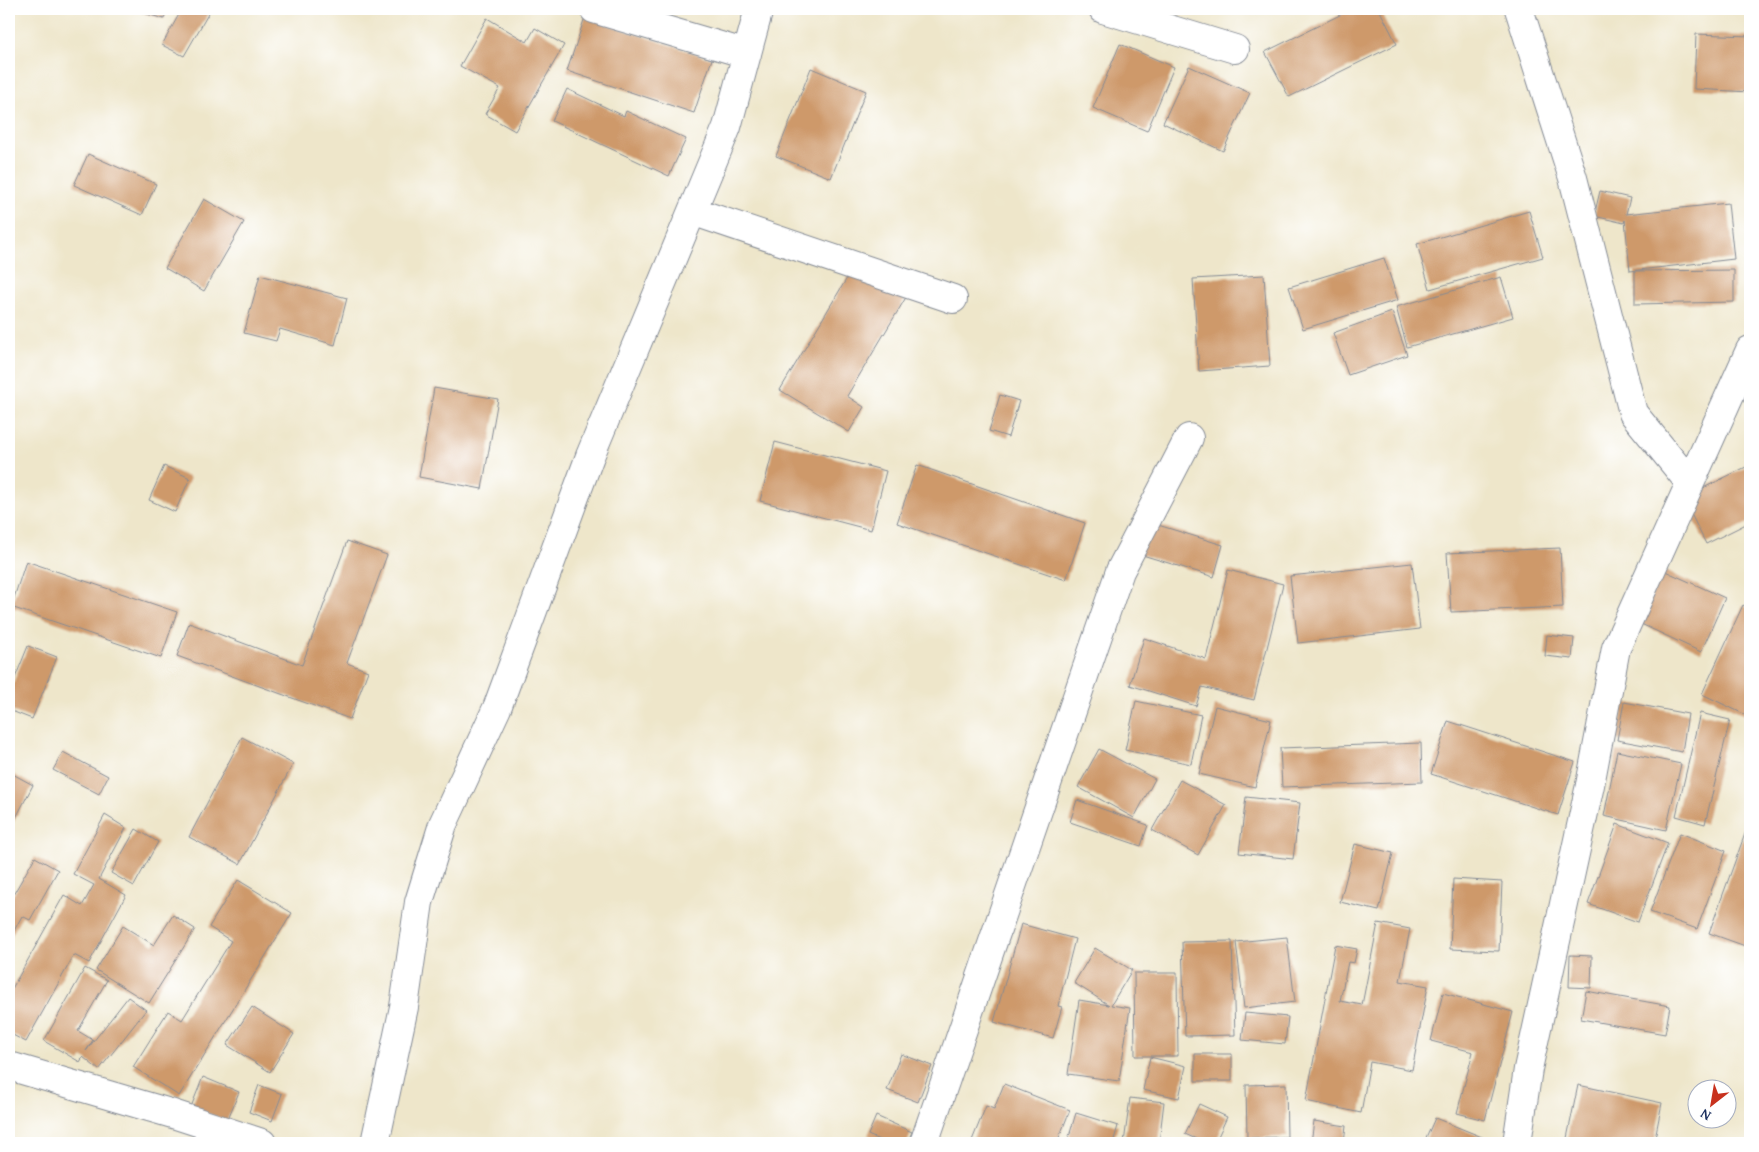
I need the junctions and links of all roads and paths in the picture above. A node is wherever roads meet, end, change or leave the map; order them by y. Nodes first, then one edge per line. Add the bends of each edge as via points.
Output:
1 (594, 9) edge
2 (759, 9) edge
3 (1103, 9) edge
4 (1519, 9) edge
5 (1234, 50) dead end
6 (747, 54) junction
7 (692, 211) junction
8 (953, 299) dead end
9 (1750, 350) edge
10 (1189, 438) dead end
11 (1690, 484) junction
12 (9, 1066) edge
13 (262, 1143) edge
14 (375, 1143) edge
15 (924, 1143) edge
16 (1517, 1143) edge

1 - 6 street
2 - 6 street
3 - 5 street
4 - 11 street via 1573,178 1633,413
6 - 7 street via 727,127
7 - 8 street
7 - 14 street via 590,456 497,708 443,824 419,902 404,1007
9 - 11 street
10 - 15 street via 1120,571
11 - 16 street via 1616,648 1590,785 1528,1069
12 - 13 street

